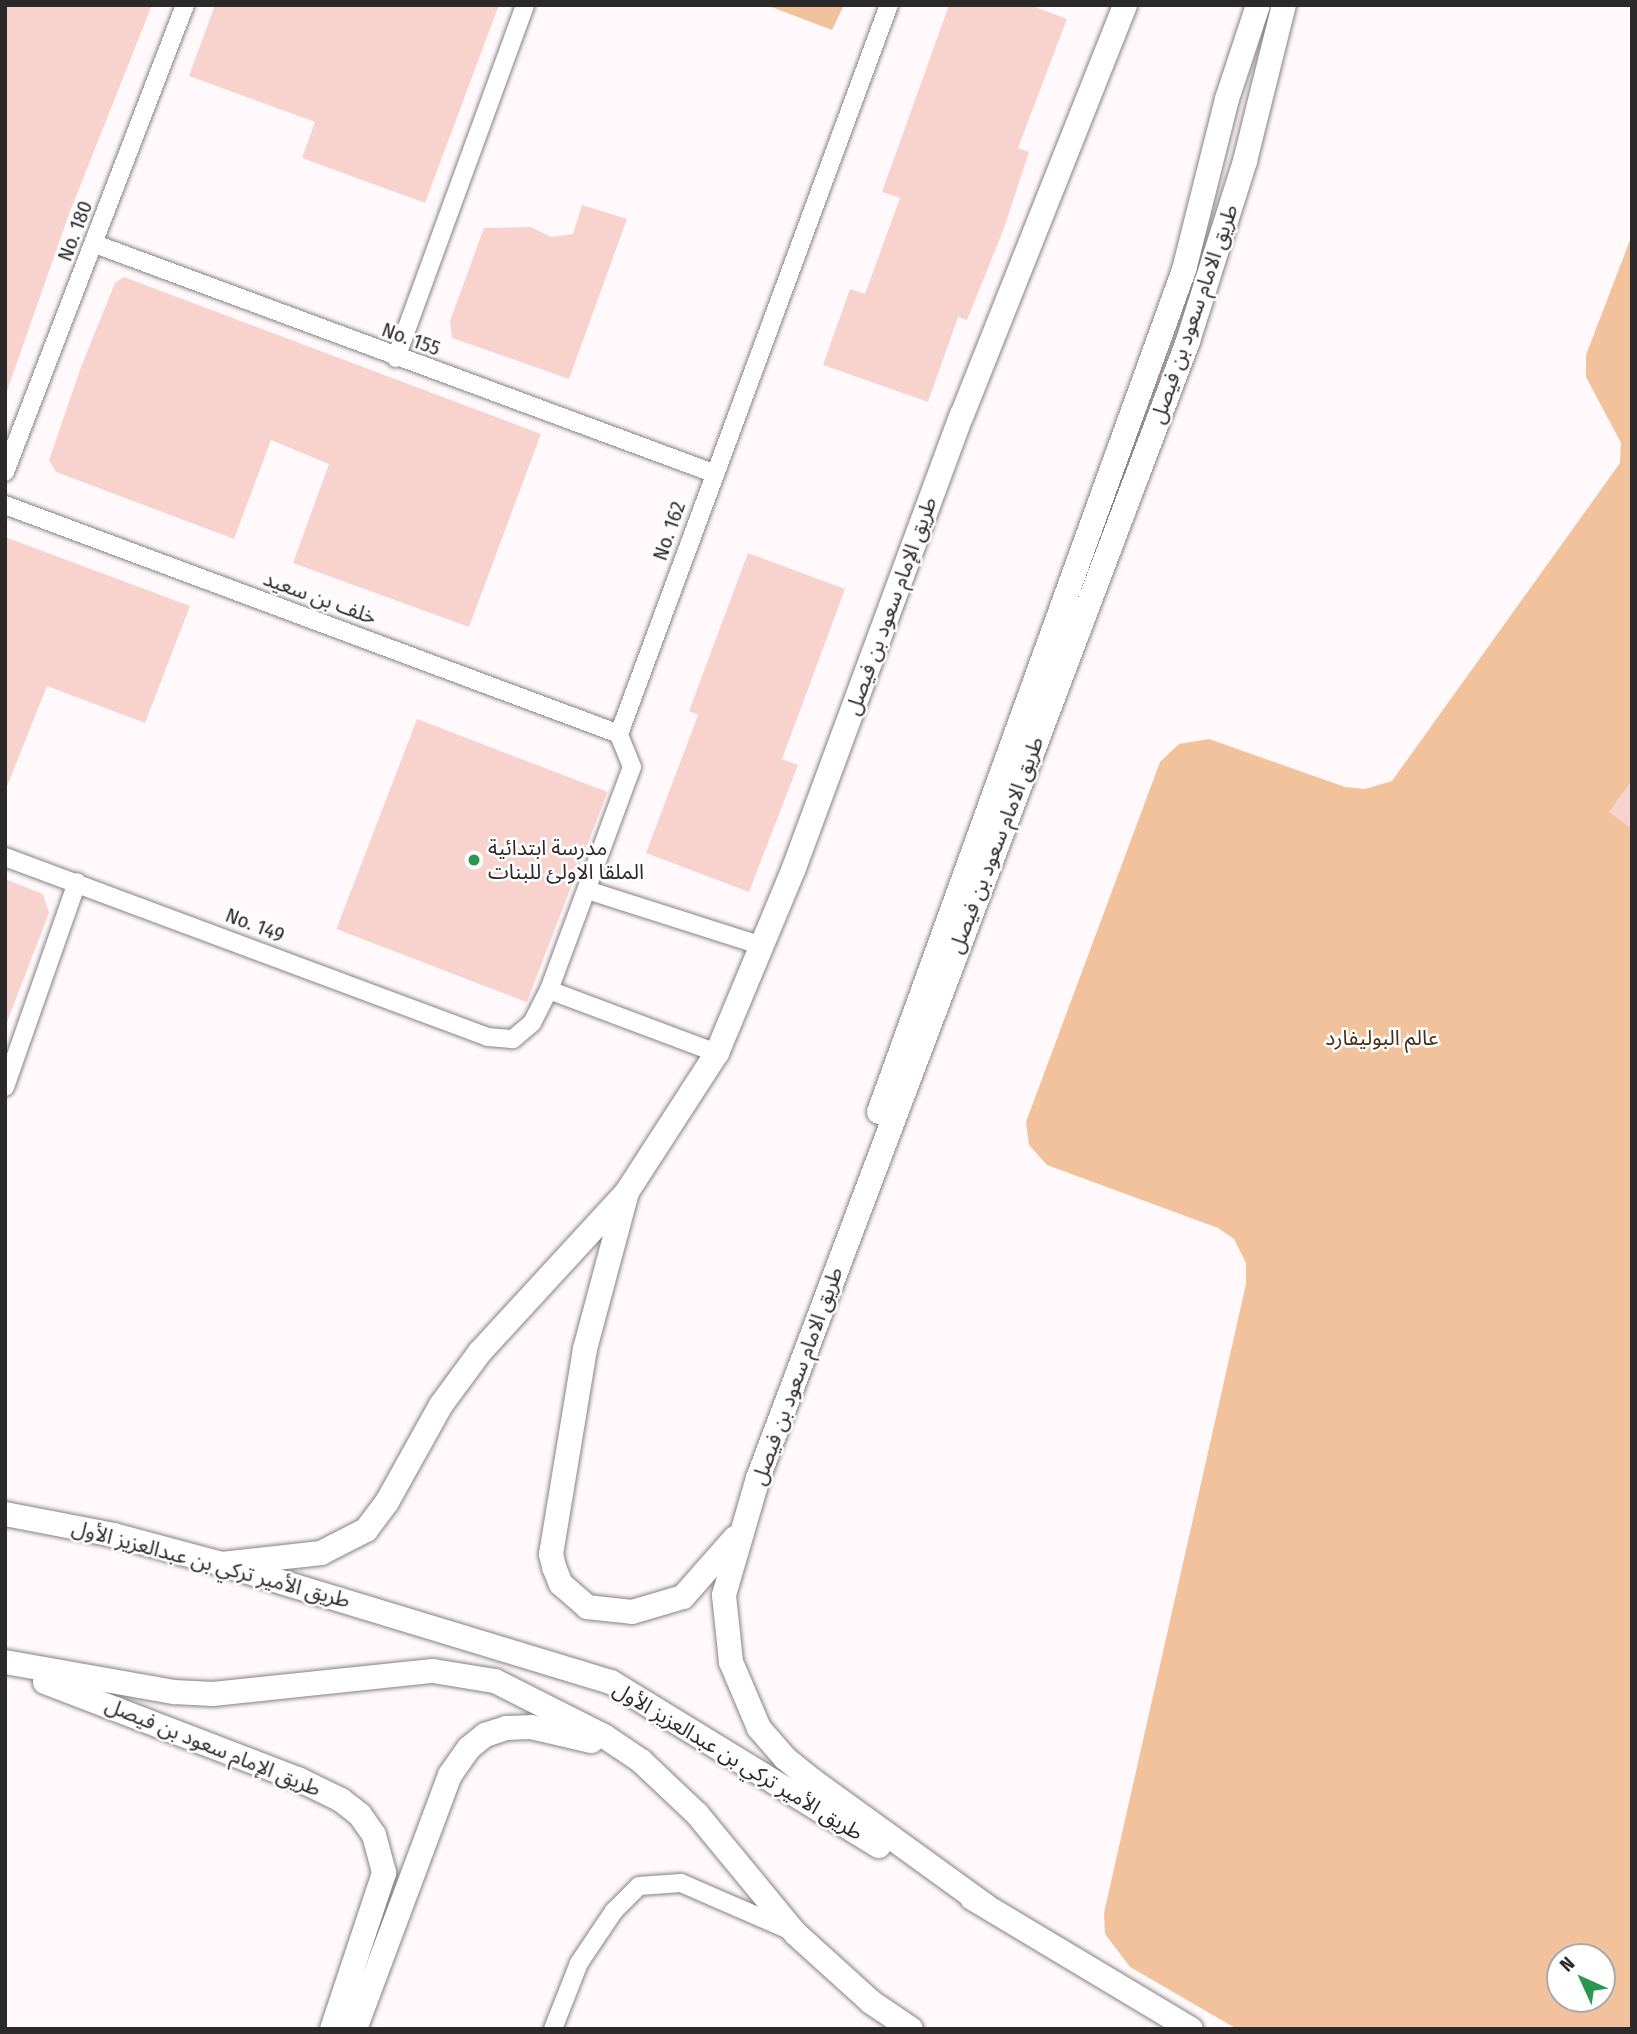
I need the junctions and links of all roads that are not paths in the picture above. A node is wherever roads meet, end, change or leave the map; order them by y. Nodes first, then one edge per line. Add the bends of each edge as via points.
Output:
1 (185, 5) edge
2 (525, 5) edge
3 (889, 5) edge
4 (1125, 5) edge
5 (1258, 5) edge
6 (1283, 5) edge
7 (95, 244) junction
8 (396, 358) junction
9 (5, 472) edge
10 (713, 473) junction
11 (5, 505) edge
12 (620, 734) junction
13 (5, 857) edge
14 (77, 882) junction
15 (587, 890) junction
16 (759, 944) junction
17 (549, 990) junction
18 (717, 1053) junction
19 (5, 1087) edge
20 (627, 1192) junction
21 (856, 1218) junction
22 (5, 1514) edge
23 (742, 1528) junction
24 (222, 1564) junction
25 (5, 1664) edge
26 (641, 1761) junction
27 (986, 1906) junction
28 (795, 1933) junction
29 (332, 2029) edge
30 (355, 2029) edge
31 (553, 2029) edge
32 (911, 2029) edge
33 (1191, 2029) edge

1 - 7 street, No. 180
2 - 8 street
3 - 10 street, No. 162
4 - 16 main road, طريق الإمام سعود بن فيصل via 962,415 794,868
5 - 21 main road via 1227,99 1184,270 904,1034 867,1151
6 - 21 main road, طريق الامام سعود بن فيصل via 1245,161 1165,405
7 - 8 street, No. 155
7 - 9 street, No. 180
8 - 10 street, No. 155
10 - 12 street, No. 162
11 - 12 street, خلف بن سعيد
12 - 15 street via 632,767
13 - 14 street, No. 149
14 - 17 street, No. 149 via 488,1037 513,1039 533,1023
14 - 19 street
15 - 16 street
15 - 17 street
16 - 18 main road, طريق الإمام سعود بن فيصل
17 - 18 street
18 - 20 main road, طريق الإمام سعود بن فيصل
20 - 23 main road via 585,1349 554,1532 554,1567 561,1584 587,1607 616,1613 653,1609 683,1597 698,1585
20 - 24 main road via 480,1352 441,1405 387,1502 366,1530 321,1553
21 - 23 main road, طريق الامام سعود بن فيصل
22 - 24 main road, طريق الأمير تركي بن عبدالعزيز الأول via 114,1535
23 - 27 main road via 724,1595 724,1628 730,1662 759,1728 813,1780
24 - 27 main road, طريق الأمير تركي بن عبدالعزيز الأول via 611,1682 832,1820
25 - 26 main road via 174,1692 214,1694 433,1671 483,1679 542,1703
25 - 29 main road, طريق الإمام سعود بن فيصل via 298,1779 360,1815 374,1835 384,1873
26 - 28 main road via 697,1814
26 - 30 main road via 577,1735 531,1727 495,1731 469,1748 450,1775
27 - 33 main road, طريق الأمير تركي بن عبدالعزيز الأول
28 - 31 street via 681,1883 639,1886 614,1911 579,1963
28 - 32 main road via 870,2003

